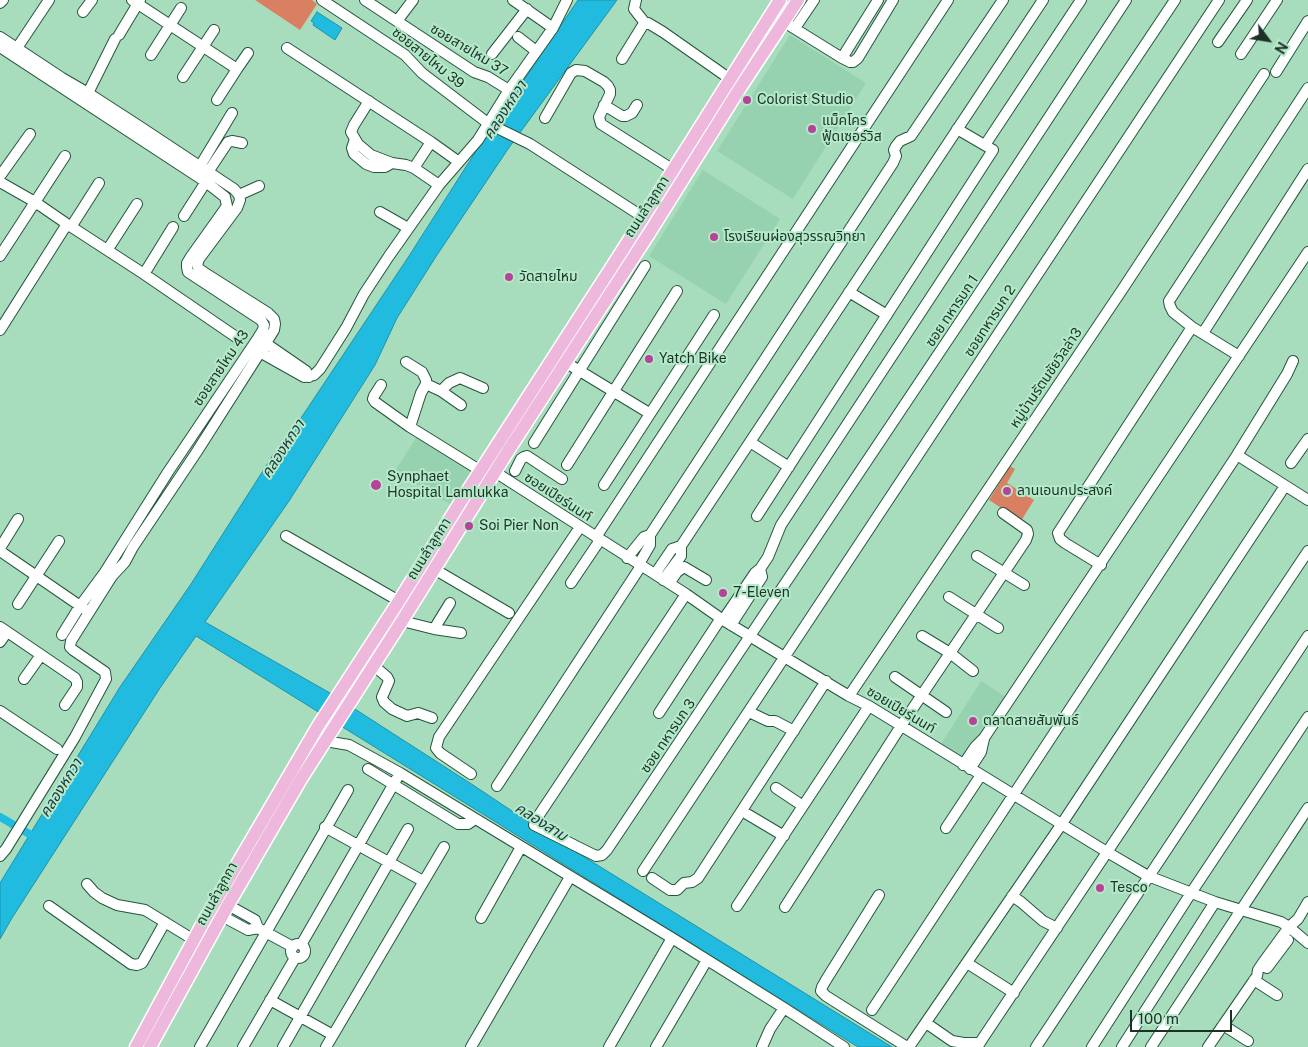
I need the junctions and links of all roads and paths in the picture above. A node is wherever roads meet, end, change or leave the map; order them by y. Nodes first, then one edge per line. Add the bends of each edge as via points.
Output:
1 (3, 0) edge
2 (49, 0) edge
3 (92, 0) edge
4 (322, 0) edge
5 (365, 0) edge
6 (413, 0) edge
7 (513, 0) edge
8 (567, 0) edge
9 (636, 0) edge
10 (780, 0) edge
11 (798, 0) edge
12 (814, 0) edge
13 (878, 0) edge
14 (893, 0) edge
15 (948, 0) edge
16 (1003, 0) edge
17 (1043, 0) edge
18 (1081, 0) edge
19 (1126, 0) edge
20 (1175, 0) edge
21 (1219, 0) edge
22 (1246, 0) edge
23 (1277, 0) edge
24 (137, 1) edge
25 (0, 3) edge
26 (181, 8) dead end
27 (527, 9) junction
28 (83, 12) dead end
29 (866, 19) junction
30 (397, 21) junction
31 (1308, 21) edge
32 (645, 23) junction
33 (171, 25) junction
34 (790, 25) junction
35 (877, 26) junction
36 (553, 28) junction
37 (214, 30) dead end
38 (0, 37) edge
39 (518, 38) dead end
40 (1218, 42) dead end
41 (203, 46) junction
42 (0, 47) edge
43 (17, 48) junction
44 (287, 48) dead end
45 (536, 51) junction
46 (248, 53) dead end
47 (492, 54) dead end
48 (1241, 54) dead end
49 (151, 55) dead end
50 (842, 58) junction
51 (622, 59) dead end
52 (237, 69) junction
53 (1276, 72) dead end
54 (1264, 74) dead end
55 (183, 78) dead end
56 (730, 79) junction
57 (1308, 88) edge
58 (509, 90) junction
59 (88, 93) junction
60 (217, 100) dead end
61 (369, 101) junction
62 (604, 105) junction
63 (637, 105) dead end
64 (232, 113) dead end
65 (545, 118) dead end
66 (491, 125) junction
67 (957, 128) junction
68 (30, 134) dead end
69 (431, 142) junction
70 (242, 144) dead end
71 (985, 145) junction
72 (65, 156) dead end
73 (459, 162) junction
74 (414, 168) junction
75 (1308, 169) edge
76 (672, 170) junction
77 (206, 174) junction
78 (0, 176) edge
79 (0, 182) edge
80 (99, 183) dead end
81 (439, 185) junction
82 (259, 186) dead end
83 (240, 195) junction
84 (35, 202) junction
85 (137, 204) dead end
86 (380, 212) dead end
87 (184, 216) dead end
88 (643, 217) junction
89 (69, 225) junction
90 (173, 227) dead end
91 (408, 228) junction
92 (108, 249) junction
93 (1308, 252) edge
94 (0, 256) edge
95 (645, 266) dead end
96 (144, 274) junction
97 (676, 291) dead end
98 (849, 292) junction
99 (714, 315) dead end
100 (887, 315) junction
101 (581, 325) junction
102 (1192, 327) junction
103 (0, 330) edge
104 (1203, 333) junction
105 (239, 339) dead end
106 (259, 345) junction
107 (1239, 356) junction
108 (1293, 361) dead end
109 (406, 362) dead end
110 (565, 362) junction
111 (579, 371) junction
112 (426, 384) junction
113 (381, 385) dead end
114 (482, 388) dead end
115 (441, 391) junction
116 (614, 392) junction
117 (461, 405) dead end
118 (649, 413) junction
119 (410, 427) junction
120 (1308, 439) edge
121 (750, 442) junction
122 (534, 444) dead end
123 (508, 451) junction
124 (1237, 454) junction
125 (521, 459) junction
126 (1291, 463) dead end
127 (567, 465) dead end
128 (789, 467) junction
129 (481, 470) junction
130 (515, 470) dead end
131 (495, 472) junction
132 (562, 479) dead end
133 (604, 485) dead end
134 (1285, 486) junction
135 (1308, 500) edge
136 (1003, 512) dead end
137 (757, 516) dead end
138 (18, 519) dead end
139 (580, 527) junction
140 (650, 535) junction
141 (286, 536) dead end
142 (598, 539) junction
143 (59, 541) dead end
144 (0, 550) edge
145 (1308, 551) edge
146 (977, 556) dead end
147 (628, 558) junction
148 (640, 565) junction
149 (1101, 565) junction
150 (434, 568) junction
151 (1004, 572) junction
152 (37, 576) junction
153 (662, 580) junction
154 (706, 580) dead end
155 (571, 583) dead end
156 (1024, 585) dead end
157 (686, 594) junction
158 (949, 597) dead end
159 (399, 601) junction
160 (450, 603) dead end
161 (18, 604) dead end
162 (84, 609) junction
163 (509, 613) dead end
164 (976, 615) junction
165 (402, 621) junction
166 (725, 621) junction
167 (998, 628) dead end
168 (4, 629) edge
169 (434, 629) junction
170 (462, 633) dead end
171 (62, 636) dead end
172 (922, 636) dead end
173 (1308, 636) edge
174 (751, 637) junction
175 (0, 642) edge
176 (950, 653) junction
177 (41, 655) junction
178 (783, 657) junction
179 (373, 665) junction
180 (973, 671) dead end
181 (895, 677) dead end
182 (24, 680) dead end
183 (826, 681) junction
184 (922, 695) junction
185 (849, 696) junction
186 (64, 705) dead end
187 (869, 706) junction
188 (0, 711) edge
189 (749, 712) junction
190 (946, 712) dead end
191 (658, 714) dead end
192 (1308, 717) edge
193 (432, 718) dead end
194 (901, 726) junction
195 (794, 731) junction
196 (327, 737) junction
197 (57, 748) dead end
198 (966, 767) junction
199 (368, 769) dead end
200 (400, 773) junction
201 (471, 774) dead end
202 (981, 776) junction
203 (393, 785) junction
204 (497, 786) dead end
205 (776, 788) dead end
206 (348, 790) dead end
207 (1014, 795) junction
208 (803, 806) junction
209 (1308, 808) edge
210 (747, 814) dead end
211 (475, 819) junction
212 (1061, 825) junction
213 (326, 827) junction
214 (946, 828) dead end
215 (408, 829) dead end
216 (784, 836) junction
217 (358, 845) junction
218 (444, 847) dead end
219 (521, 847) junction
220 (3, 852) edge
221 (1107, 852) junction
222 (390, 863) junction
223 (643, 870) dead end
224 (1148, 876) junction
225 (570, 877) junction
226 (652, 878) dead end
227 (423, 881) junction
228 (87, 884) dead end
229 (1191, 893) junction
230 (880, 895) dead end
231 (1012, 896) junction
232 (1215, 902) junction
233 (1308, 902) edge
234 (49, 906) dead end
235 (737, 906) dead end
236 (785, 907) dead end
237 (1241, 909) junction
238 (225, 910) junction
239 (482, 918) dead end
240 (165, 922) junction
241 (1056, 928) junction
242 (1292, 929) junction
243 (262, 930) junction
244 (672, 938) junction
245 (194, 940) junction
246 (1308, 943) edge
247 (297, 946) junction
248 (707, 960) junction
249 (967, 963) junction
250 (1255, 978) junction
251 (1014, 992) junction
252 (1277, 995) dead end
253 (270, 1000) junction
254 (784, 1008) junction
255 (872, 1010) dead end
256 (300, 1017) junction
257 (926, 1023) junction
258 (1223, 1025) junction
259 (333, 1035) junction
260 (1248, 1041) dead end
261 (950, 1044) edge
262 (978, 1045) edge
263 (912, 1046) edge
264 (136, 1047) edge
265 (150, 1047) edge
266 (200, 1047) edge
267 (242, 1047) edge
268 (283, 1047) edge
269 (326, 1047) edge
270 (471, 1047) edge
271 (608, 1047) edge
272 (656, 1047) edge
273 (762, 1047) edge
274 (844, 1047) edge
275 (1036, 1047) edge
276 (1092, 1047) edge
277 (1122, 1047) edge
278 (1151, 1047) edge
279 (1208, 1047) edge

1 - 25 street
2 - 43 street
3 - 28 street
4 - 66 street, ซอยสายไหม 39 via 405,55 422,73
5 - 30 street, ซอยสายไหม 37
6 - 30 street
7 - 27 street
8 - 36 street
9 - 32 street via 634,9
10 - 56 main road, ถนนลำลูกกา
11 - 34 main road, ถนนลำลูกกา
12 - 34 street
13 - 29 street
14 - 35 street
15 - 142 street
16 - 140 street via 910,136 896,146 893,163
17 - 67 street
18 - 71 street
19 - 166 street via 781,525 768,557
20 - 174 street, ซอย ทหารบก 1
21 - 178 street, ซอยทหารบก 2
22 - 40 street
23 - 48 street
24 - 33 street
24 - 59 street
26 - 33 street
27 - 36 street
27 - 47 street
29 - 35 street
29 - 50 street
30 - 58 street, ซอยสายไหม 37 via 474,72
31 - 53 street
32 - 51 street
32 - 56 street via 653,25
33 - 41 street
33 - 49 street
34 - 50 street
34 - 101 main road, ถนนลำลูกกา via 740,88 650,232
35 - 50 street via 856,61
36 - 45 street
37 - 41 street
38 - 43 street
39 - 45 street
41 - 52 street
41 - 55 street
42 - 77 street, ซอยสายไหม 43
43 - 59 street
44 - 61 street
45 - 58 street
46 - 52 street
52 - 60 street
54 - 185 street, หมู่บ้านรัตนชัยวิลล่า3
56 - 76 main road, ถนนลำลูกกา
57 - 102 street via 1169,301 1173,312
58 - 66 street
59 - 77 street
61 - 69 street
61 - 74 street via 351,132 358,144 371,155
62 - 63 street via 622,116 632,113
62 - 65 street via 610,94 608,86 585,71 576,70 571,73
62 - 76 street via 599,116 601,124
64 - 77 street
66 - 73 street
66 - 88 street, ซอยสายไหม 39 via 530,144
67 - 71 street
67 - 98 street
68 - 78 street
69 - 73 street
69 - 74 street
70 - 77 street via 228,142
71 - 100 street via 993,150
72 - 84 street
73 - 81 street
74 - 81 street
75 - 104 street
76 - 88 main road, ถนนลำลูกกา
77 - 83 street
77 - 87 street
77 - 106 street, ซอยสายไหม 43 via 225,197 227,206 187,263 188,272 261,320 264,324
79 - 84 street
80 - 89 street
81 - 91 street
82 - 83 street
83 - 106 street via 237,208 197,265 205,274 274,318 274,330
84 - 89 street
84 - 94 street
85 - 92 street
86 - 91 street
88 - 101 main road, ถนนลำลูกกา
89 - 92 street
89 - 103 street
90 - 96 street
91 - 106 street via 314,375 309,376 306,371
92 - 96 street
93 - 107 street
95 - 111 street
96 - 105 street
97 - 116 street
98 - 100 street
98 - 121 street
99 - 118 street
100 - 128 street
101 - 110 main road, ถนนลำลูกกา
101 - 129 main road, ถนนลำลูกกา
102 - 104 street
102 - 149 street via 1058,533 1065,543
104 - 107 street
106 - 162 street via 196,453 125,562 108,574
107 - 149 street
108 - 124 street
109 - 112 street via 422,372
110 - 111 street
110 - 123 main road, ถนนลำลูกกา
111 - 116 street
111 - 122 street
112 - 115 street
112 - 119 street
113 - 119 street via 373,399
114 - 115 street via 460,378
115 - 117 street
116 - 118 street
116 - 127 street
118 - 133 street
119 - 129 street
120 - 126 street
121 - 128 street
121 - 153 street via 681,546 672,549
123 - 125 street
123 - 131 main road, ถนนลำลูกกา
124 - 134 street
124 - 207 street
125 - 130 street
125 - 132 street via 530,457
128 - 137 street
129 - 159 main road, ถนนลำลูกกา
131 - 139 street, ซอยเปียร์นนท์
131 - 150 main road, ถนนลำลูกกา
134 - 135 street
134 - 212 street
136 - 151 street via 1025,527 1028,534
138 - 144 street
139 - 142 street, ซอยเปียร์นนท์
139 - 201 street via 439,737 436,748 440,753
140 - 147 street via 644,537
140 - 148 street via 650,545
141 - 159 street
142 - 147 street, ซอยเปียร์นนท์
142 - 155 street
143 - 152 street
144 - 152 street
145 - 221 street
146 - 151 street
147 - 148 street, ซอยเปียร์นนท์
148 - 153 street, ซอยเปียร์นนท์
148 - 204 street
149 - 198 street via 975,747
150 - 163 street
150 - 165 main road, ถนนลำลูกกา
151 - 156 street
151 - 164 street
152 - 161 street
152 - 162 street
153 - 154 street via 684,567
153 - 157 street, ซอยเปียร์นนท์
157 - 166 street, ซอยเปียร์นนท์
157 - 174 street, ซอย ทหารบก 3 via 534,825 596,856 602,855
158 - 164 street
159 - 245 main road, ถนนลำลูกกา via 318,726
160 - 169 street
162 - 171 street
162 - 220 street via 70,647 105,672 106,678 75,737
164 - 167 street
164 - 176 street
165 - 169 street
165 - 179 main road, ถนนลำลูกกา
166 - 174 street, ซอยเปียร์นนท์
166 - 191 street
168 - 175 street
168 - 177 street
169 - 170 street
172 - 176 street
173 - 224 street
174 - 178 street, ซอยเปียร์นนท์
176 - 180 street
176 - 184 street
177 - 182 street
177 - 186 street via 77,682
178 - 183 street, ซอยเปียร์นนท์
178 - 189 street, ซอยทหารบก 2
179 - 193 street via 389,681 382,697 384,702 407,716 418,713
179 - 196 main road, ถนนลำลูกกา
181 - 184 street
183 - 185 street, ซอยเปียร์นนท์
183 - 195 street
184 - 190 street
184 - 194 street
185 - 187 street, ซอยเปียร์นนท์
187 - 194 street, ซอยเปียร์นนท์
187 - 208 street
188 - 197 street
189 - 195 street
189 - 223 street, ซอยทหารบก 2
192 - 229 street
194 - 198 street, ซอยเปียร์นนท์
194 - 236 street
195 - 226 street via 698,878 684,883 677,890 670,890
196 - 200 street via 349,745
196 - 238 main road, ถนนลำลูกกา
198 - 202 street, ซอยเปียร์นนท์
199 - 203 street
200 - 203 street
200 - 211 street
202 - 207 street, ซอยเปียร์นนท์
202 - 214 street
203 - 211 street via 458,824 468,824
203 - 217 street
205 - 208 street
206 - 213 street
207 - 212 street, ซอยเปียร์นนท์
207 - 255 street
208 - 216 street
209 - 237 street
210 - 216 street
211 - 219 street
212 - 221 street, ซอยเปียร์นนท์
212 - 231 street
213 - 217 street
213 - 243 street
215 - 222 street
216 - 235 street
217 - 222 street
217 - 247 street
218 - 227 street
219 - 225 street
219 - 239 street
221 - 224 street, ซอยเปียร์นนท์
221 - 241 street
222 - 227 street
222 - 256 street
224 - 229 street, ซอยเปียร์นนท์
224 - 275 street
225 - 244 street
225 - 270 street
227 - 259 street
228 - 240 street via 102,898 117,905 145,910
229 - 232 street, ซอยเปียร์นนท์
229 - 276 street
230 - 263 street via 821,991
231 - 241 street
231 - 249 street
232 - 237 street, ซอยเปียร์นนท์
232 - 277 street
233 - 242 street
234 - 240 street via 131,964 137,965 142,963
237 - 242 street, ซอยเปียร์นนท์
237 - 278 street
238 - 243 street via 255,920
238 - 265 main road, ถนนลำลูกกา
240 - 245 street
241 - 251 street
242 - 246 street, ซอยเปียร์นนท์
242 - 250 street
243 - 247 street
243 - 266 street
244 - 248 street
244 - 271 street
245 - 264 main road, ถนนลำลูกกา
247 - 253 street via 305,950 304,956 295,958
248 - 254 street
248 - 272 street
249 - 251 street
249 - 257 street
250 - 252 street
250 - 258 street
251 - 262 street
253 - 256 street
253 - 267 street
254 - 273 street
254 - 274 street
256 - 259 street
256 - 268 street
257 - 261 street
257 - 263 street
258 - 260 street
258 - 279 street
259 - 269 street
261 - 262 street

